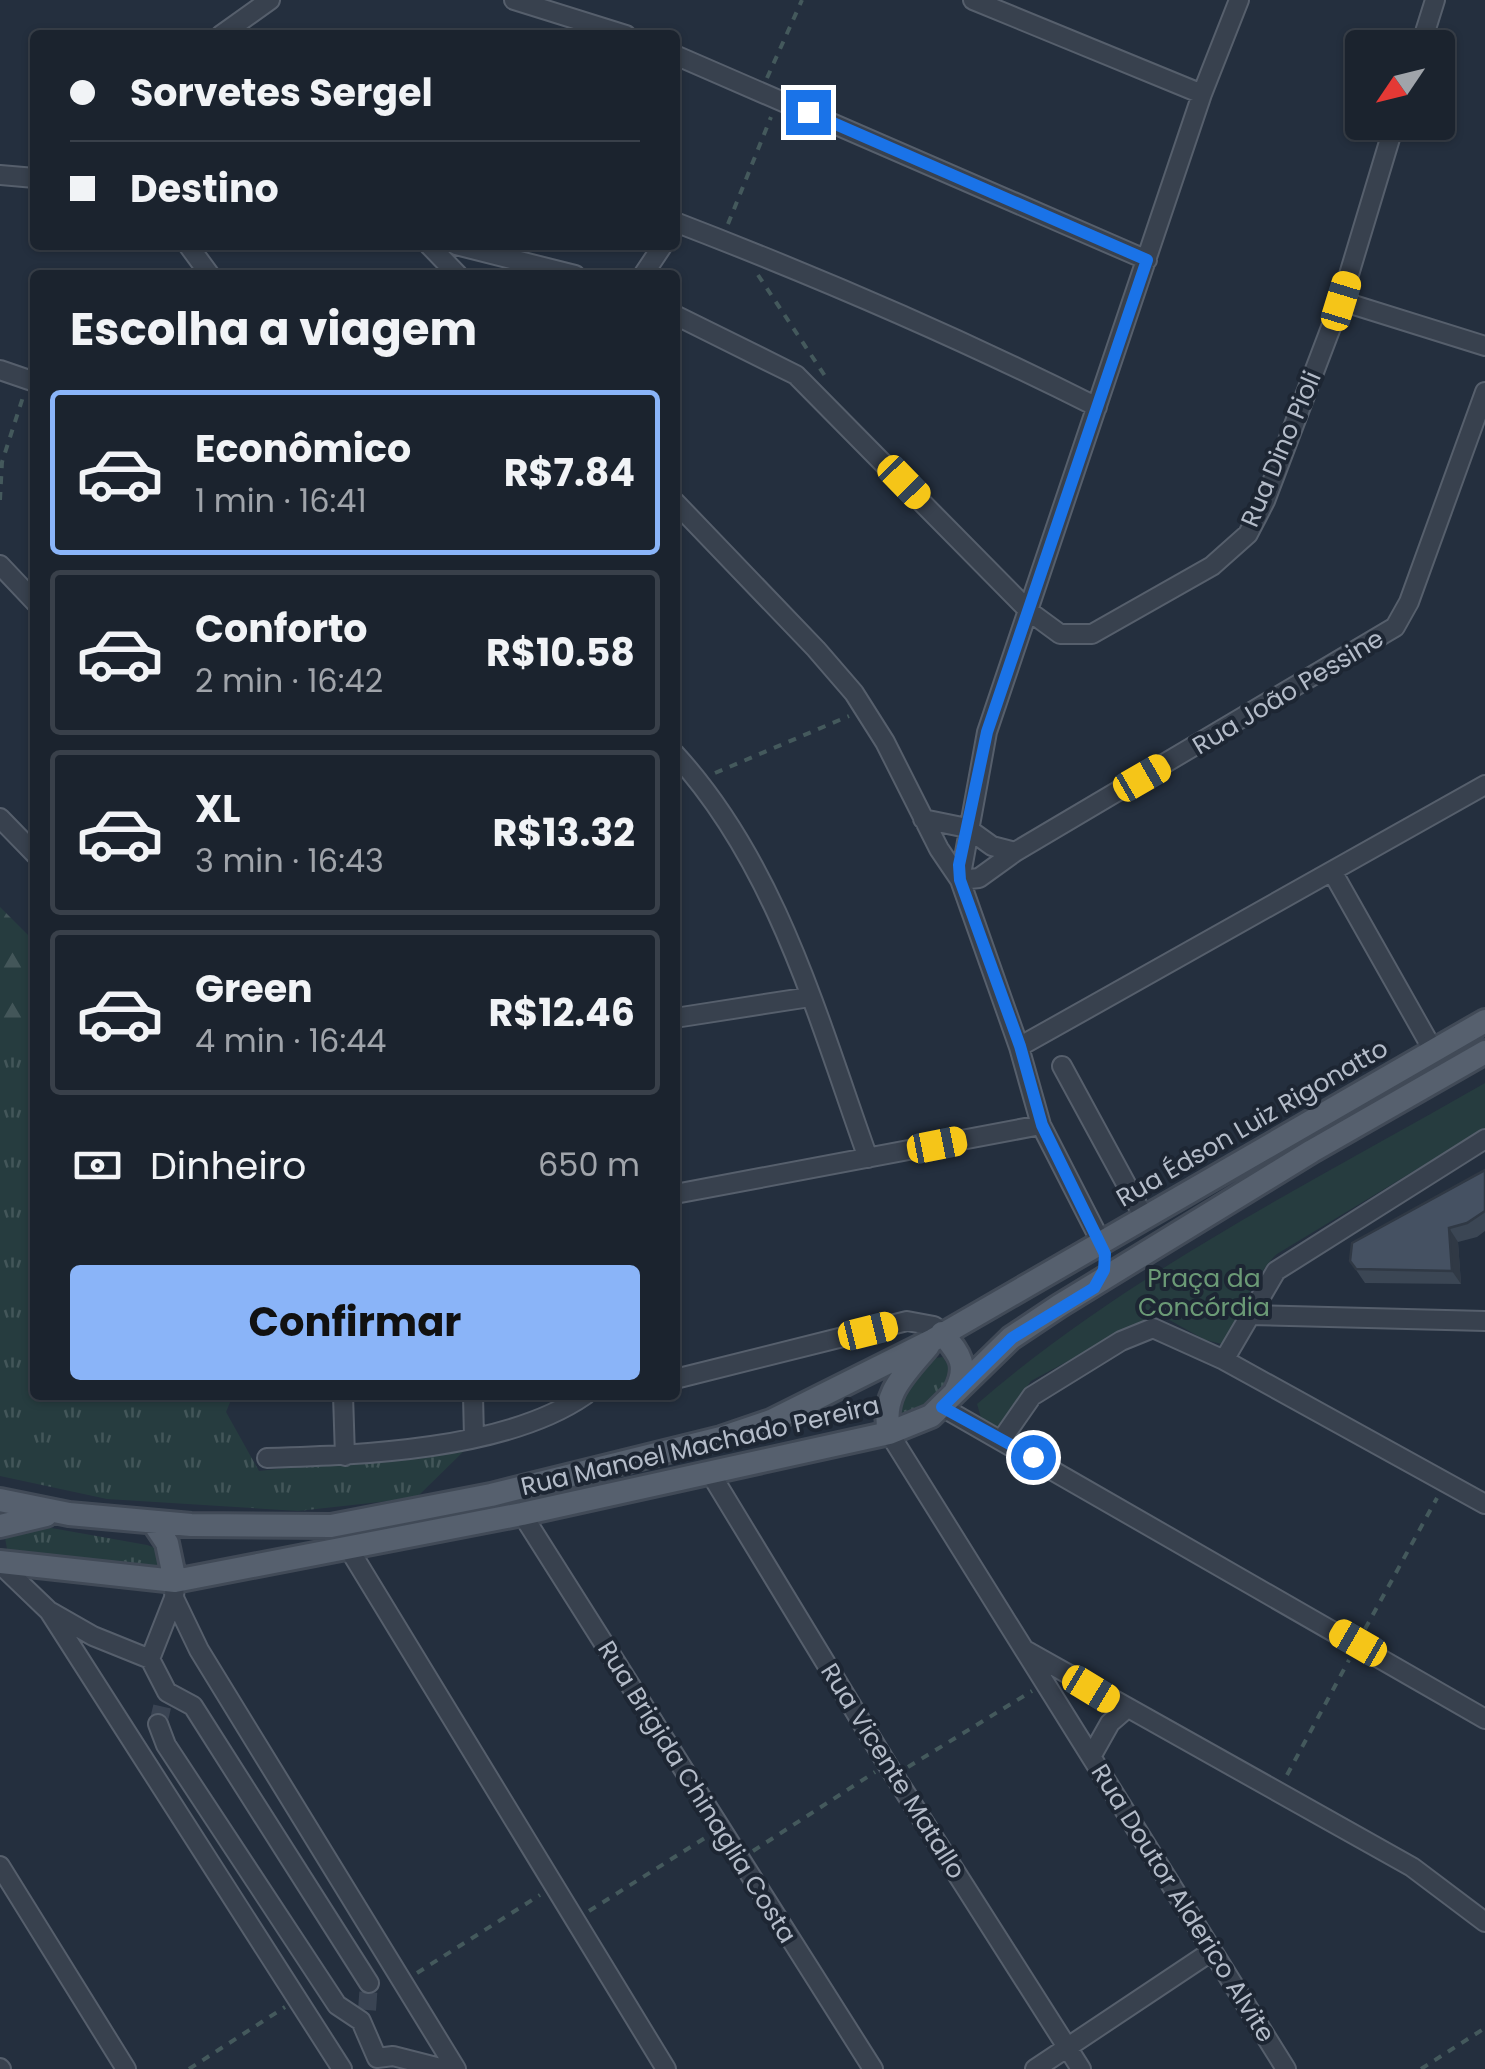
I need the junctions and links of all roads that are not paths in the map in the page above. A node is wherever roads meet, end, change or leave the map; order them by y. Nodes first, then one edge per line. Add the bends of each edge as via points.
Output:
1 (270, 0) edge
2 (514, 0) edge
3 (973, 0) edge
4 (1239, 0) edge
5 (1436, 0) edge
6 (227, 30) edge
7 (610, 30) edge
8 (1426, 30) edge
9 (680, 57) edge
10 (1202, 94) junction
11 (1390, 140) edge
12 (0, 175) edge
13 (30, 178) edge
14 (680, 225) edge
15 (434, 250) edge
16 (474, 250) edge
17 (1147, 260) junction
18 (453, 270) edge
19 (544, 270) edge
20 (1341, 301) junction
21 (680, 317) edge
22 (1485, 346) edge
23 (0, 370) edge
24 (30, 380) edge
25 (1485, 392) edge
26 (1097, 408) junction
27 (680, 507) edge
28 (0, 565) edge
29 (30, 597) edge
30 (1030, 612) junction
31 (680, 760) edge
32 (1485, 786) edge
33 (0, 818) edge
34 (923, 819) junction
35 (967, 828) junction
36 (30, 849) edge
37 (1015, 852) junction
38 (1333, 873) junction
39 (960, 880) junction
40 (810, 997) junction
41 (680, 1017) edge
42 (1485, 1021) edge
43 (1020, 1046) junction
44 (1433, 1050) junction
45 (1485, 1052) edge
46 (1062, 1066) dead end
47 (1042, 1125) junction
48 (1485, 1139) edge
49 (868, 1158) junction
50 (680, 1193) edge
51 (1144, 1217) junction
52 (1101, 1242) junction
53 (1094, 1288) junction
54 (1248, 1315) junction
55 (1485, 1320) edge
56 (938, 1336) junction
57 (1224, 1360) junction
58 (680, 1377) edge
59 (949, 1399) junction
60 (342, 1400) edge
61 (473, 1400) edge
62 (575, 1400) edge
63 (890, 1433) junction
64 (474, 1438) junction
65 (1002, 1439) junction
66 (345, 1456) junction
67 (267, 1458) dead end
68 (709, 1471) junction
69 (0, 1500) edge
70 (1485, 1504) edge
71 (69, 1514) junction
72 (522, 1514) junction
73 (153, 1522) junction
74 (0, 1526) edge
75 (348, 1549) junction
76 (0, 1563) edge
77 (175, 1590) junction
78 (49, 1611) junction
79 (1022, 1648) junction
80 (150, 1659) junction
81 (1125, 1710) junction
82 (1485, 1719) edge
83 (158, 1724) tunnel mouth
84 (1092, 1755) junction
85 (0, 1866) edge
86 (1485, 1922) edge
87 (1212, 1951) junction
88 (369, 1982) tunnel mouth
89 (1068, 2048) junction
90 (374, 2064) edge
91 (122, 2067) edge
92 (342, 2069) edge
93 (444, 2069) edge
94 (456, 2069) edge
95 (666, 2069) edge
96 (873, 2069) edge
97 (1035, 2069) edge
98 (1082, 2069) edge
99 (1286, 2069) edge

1 - 6 street
2 - 7 street
3 - 10 street
4 - 10 street
5 - 8 street
9 - 17 street
10 - 17 street
11 - 20 street, Rua Dino Pioli
12 - 13 street
14 - 26 street via 985,351
15 - 18 street
16 - 19 street
17 - 26 street
20 - 22 street
20 - 30 street, Rua Dino Pioli via 1248,534 1212,566 1092,634 1060,634
21 - 30 street, Rua Dino Pioli via 796,374
23 - 24 street
25 - 37 street, Rua João Pessine via 1410,602 1395,627
26 - 30 street
27 - 34 street via 816,648 864,709
28 - 29 street
30 - 35 street via 987,732
31 - 40 street via 724,815 762,881
32 - 38 street
33 - 36 street
34 - 35 street
34 - 39 street
35 - 37 street
35 - 39 street
37 - 39 street, Rua João Pessine via 979,878
38 - 43 street
38 - 44 street
39 - 43 street
40 - 41 street
40 - 49 street
42 - 44 main road, Rua Édson Luiz Rigonatto
43 - 47 street
44 - 51 main road, Rua Édson Luiz Rigonatto
45 - 53 main road, Rua Manoel Machado Pereira
46 - 51 street
47 - 49 street
47 - 52 street
48 - 54 street via 1282,1266
49 - 50 street
51 - 52 main road, Rua Édson Luiz Rigonatto
52 - 53 main road via 1104,1270
52 - 56 main road, Rua Édson Luiz Rigonatto
53 - 59 main road, Rua Manoel Machado Pereira via 1012,1338
54 - 55 street
54 - 57 street
56 - 58 street via 934,1326 907,1321
56 - 59 main road via 963,1366
56 - 63 main road via 888,1398
56 - 73 main road, Rua Manoel Machado Pereira via 770,1421 490,1495 331,1526
57 - 65 street via 1152,1328 1137,1332 1032,1396
57 - 70 street
59 - 63 main road, Rua Manoel Machado Pereira
59 - 65 street
60 - 66 street
61 - 64 street
62 - 64 street
63 - 68 main road, Rua Manoel Machado Pereira
63 - 79 street, Rua Doutor Alderico Alvite
64 - 66 street
65 - 82 street
66 - 67 street
68 - 72 main road, Rua Manoel Machado Pereira
68 - 89 street, Rua Vicente Matallo
69 - 71 main road, Rua Manoel Machado Pereira
71 - 73 main road, Rua Manoel Machado Pereira
71 - 74 main road
72 - 75 main road, Rua Manoel Machado Pereira
72 - 96 street, Rua Brigida Chinaglia Costa
73 - 77 main road via 168,1543
75 - 77 main road, Rua Manoel Machado Pereira
75 - 95 street
76 - 77 main road, Rua Manoel Machado Pereira
76 - 78 street
77 - 80 street
77 - 94 street via 200,1650
78 - 80 street
78 - 92 street
79 - 81 street
79 - 84 street, Rua Doutor Alderico Alvite
80 - 88 street via 165,1697 193,1706
81 - 84 street
81 - 86 street via 1412,1867
83 - 90 street via 337,2005 364,2016
84 - 87 street, Rua Doutor Alderico Alvite
85 - 91 street
87 - 89 street
87 - 99 street, Rua Doutor Alderico Alvite
89 - 97 street
89 - 98 street, Rua Vicente Matallo
90 - 93 street via 393,2056

